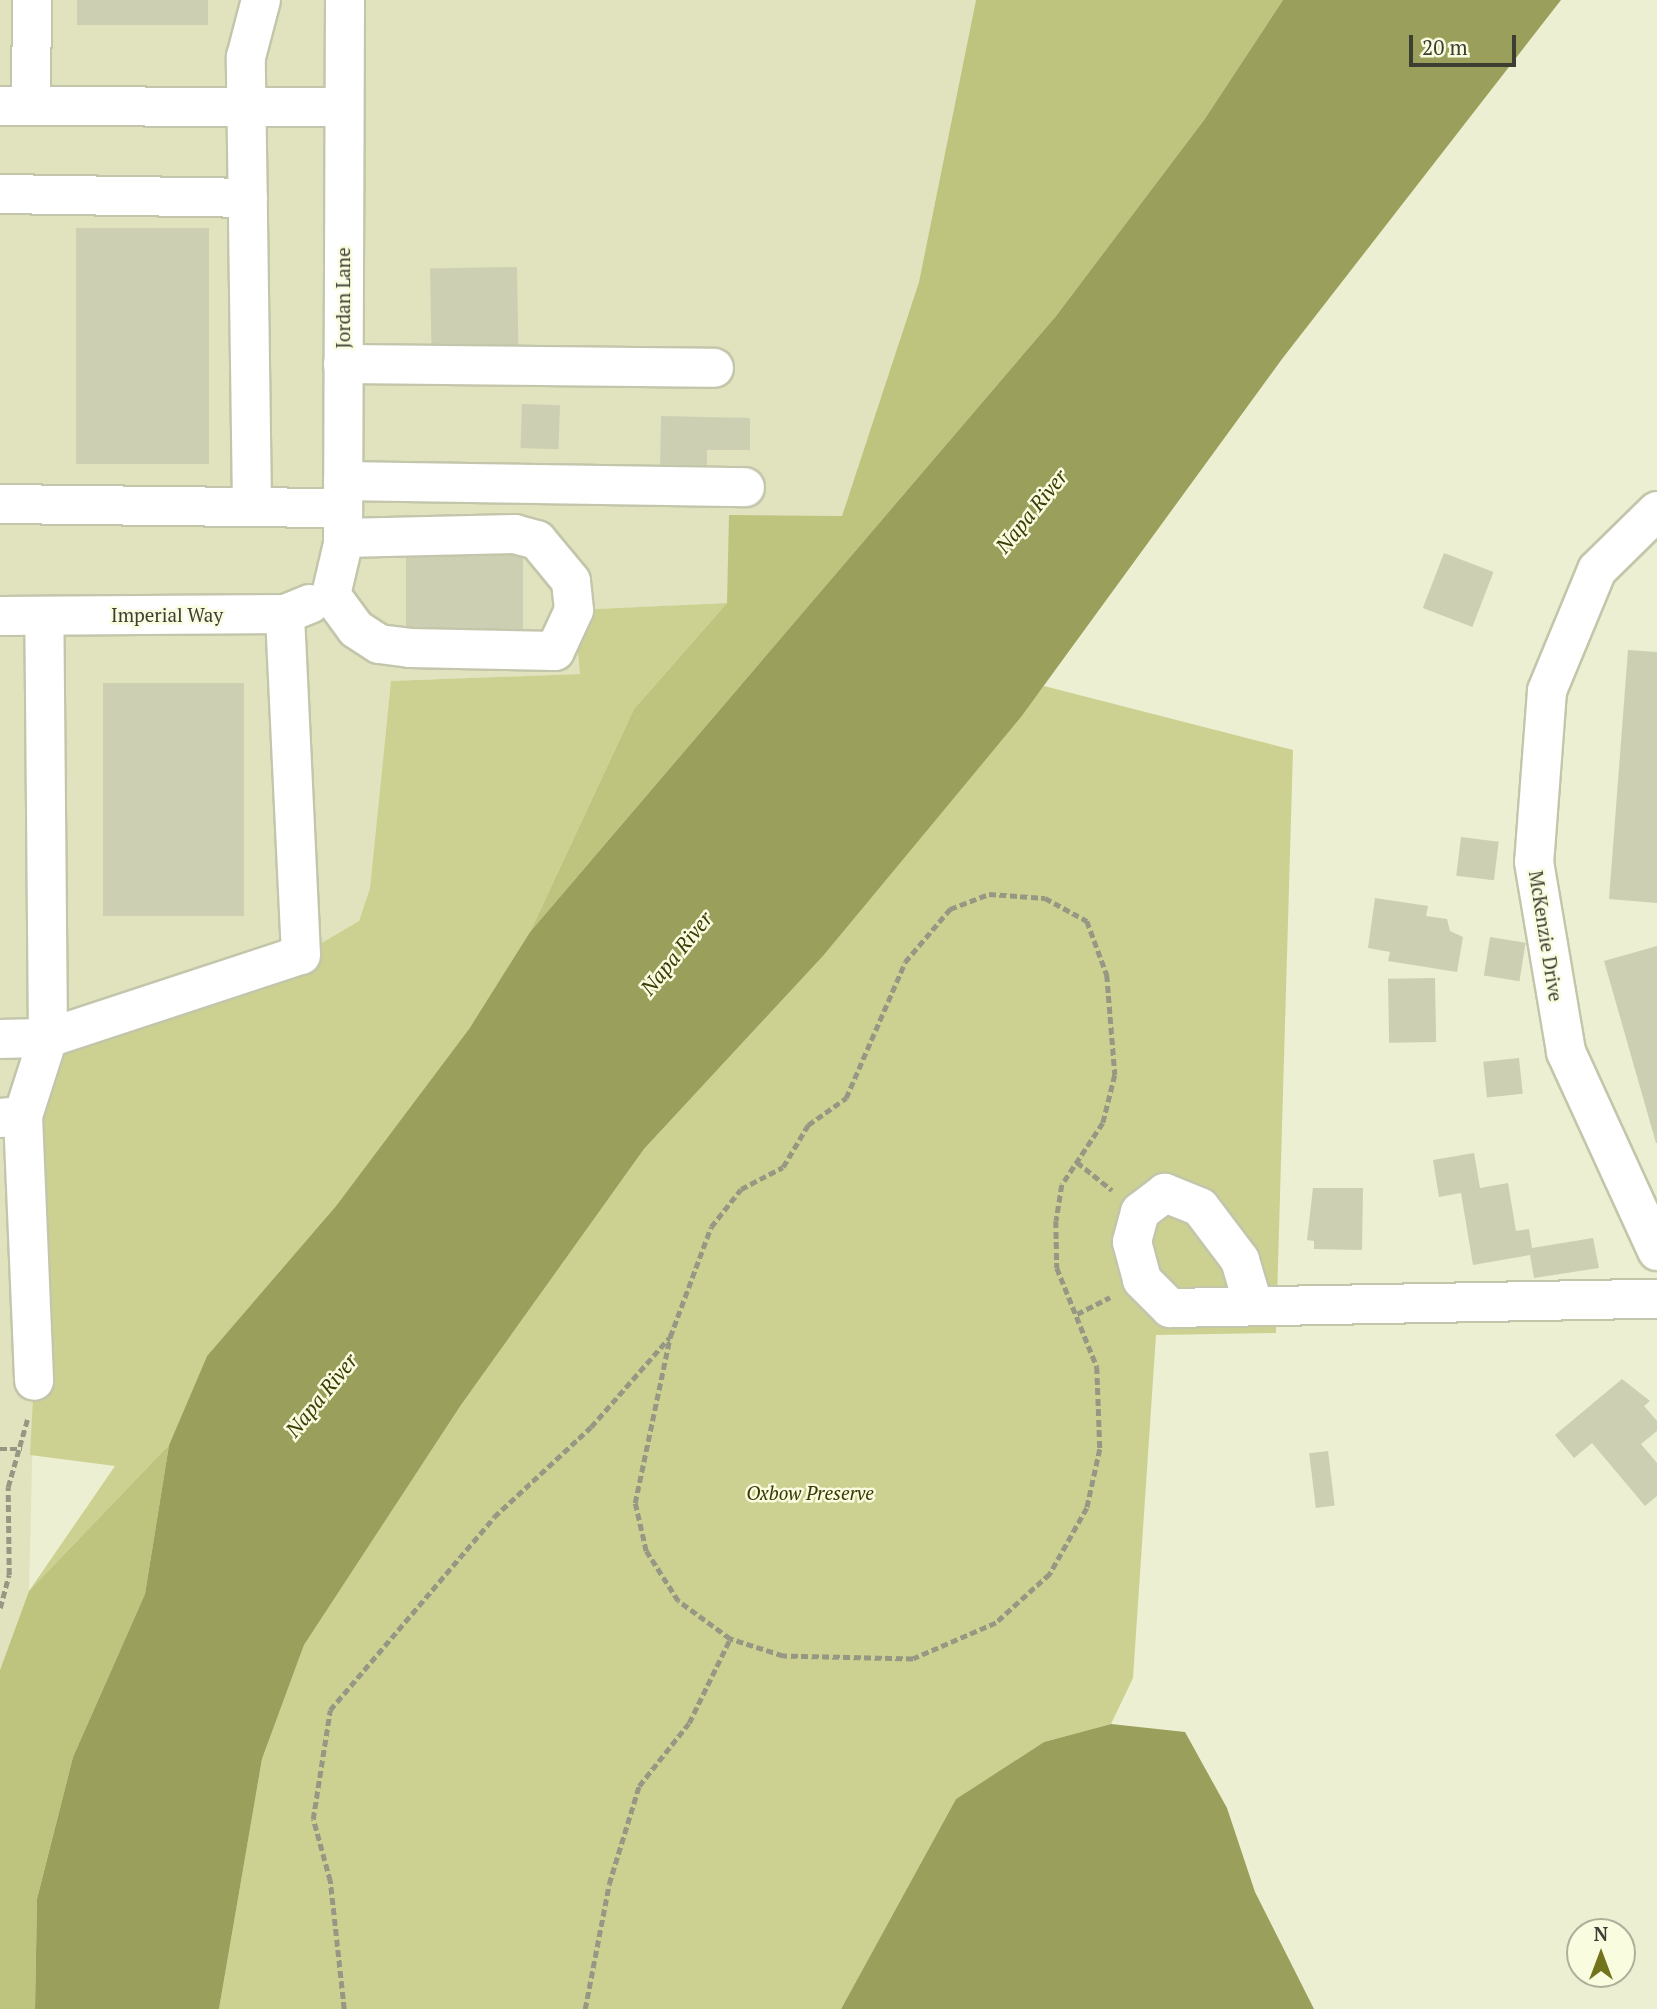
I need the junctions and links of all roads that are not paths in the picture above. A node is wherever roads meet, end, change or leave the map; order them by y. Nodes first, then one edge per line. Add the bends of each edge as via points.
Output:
1 (32, 0) edge
2 (261, 0) edge
3 (345, 0) edge
4 (15, 106) edge
5 (246, 106) junction
6 (344, 107) junction
7 (0, 194) edge
8 (248, 198) junction
9 (343, 364) junction
10 (713, 368) dead end
11 (745, 487) dead end
12 (0, 505) edge
13 (252, 506) junction
14 (343, 509) junction
15 (1657, 510) edge
16 (331, 595) junction
17 (285, 614) junction
18 (0, 616) edge
19 (44, 616) junction
20 (48, 1038) junction
21 (0, 1039) edge
22 (12, 1117) edge
23 (1657, 1251) edge
24 (1657, 1299) edge
25 (1253, 1304) junction
26 (34, 1381) road end

1 - 4 street
2 - 5 street via 246,57
3 - 6 street, Jordan Lane
4 - 5 street
5 - 6 street
5 - 8 street
6 - 9 street, Jordan Lane
7 - 8 street
8 - 13 street
9 - 10 street
9 - 14 street, Jordan Lane
11 - 14 street
12 - 13 street
13 - 14 street
14 - 16 street, Jordan Lane
14 - 16 street via 537,540 571,581 574,610 555,651 410,648 379,644 356,629
15 - 23 street, McKenzie Drive via 1597,570 1546,691 1534,862 1566,1052
16 - 17 street, Imperial Way
17 - 19 street, Imperial Way
17 - 20 street via 301,955
18 - 19 street, Imperial Way
19 - 20 street
20 - 21 street
20 - 22 street
22 - 26 street
24 - 25 street
25 - 25 street via 1240,1259 1200,1207 1165,1193 1140,1212 1132,1242 1142,1280 1170,1308

